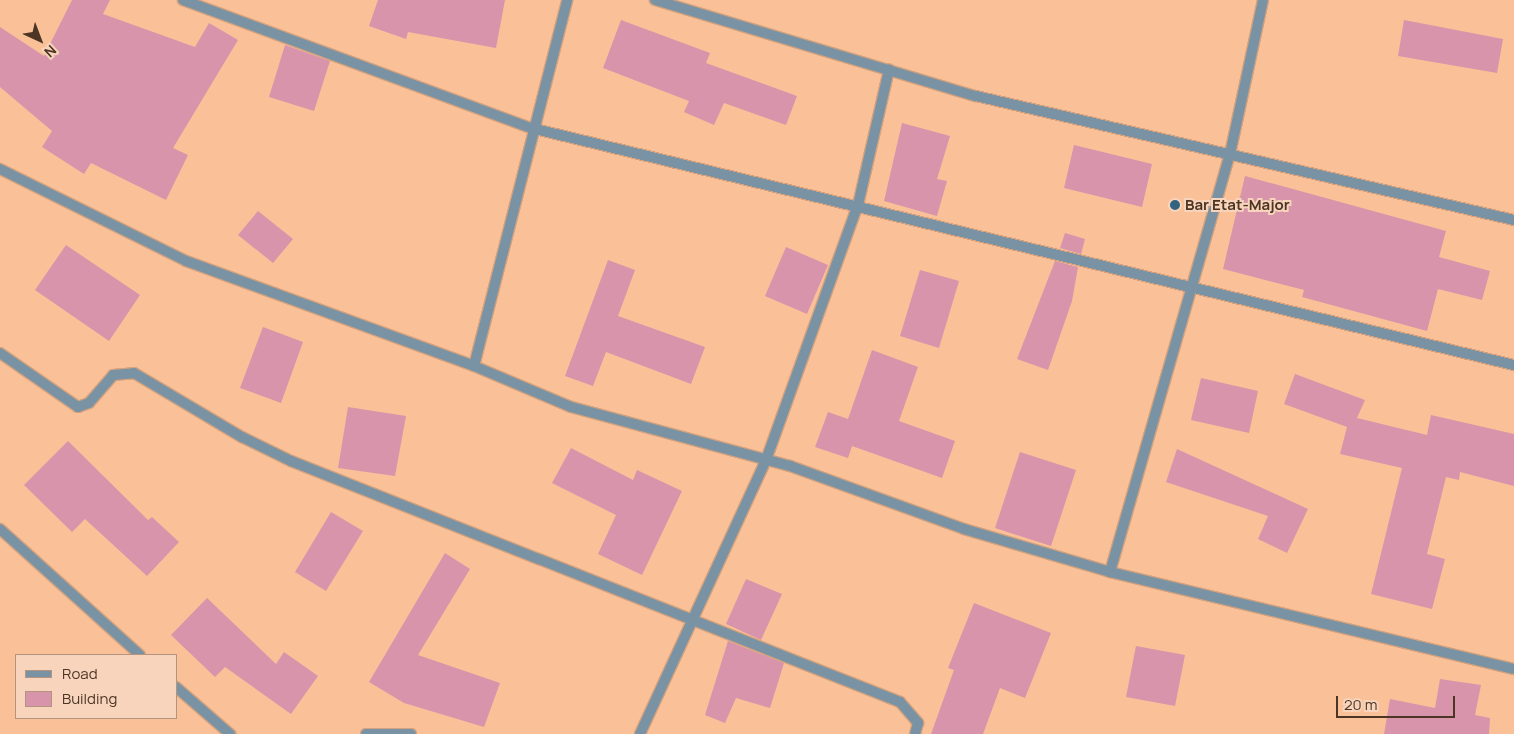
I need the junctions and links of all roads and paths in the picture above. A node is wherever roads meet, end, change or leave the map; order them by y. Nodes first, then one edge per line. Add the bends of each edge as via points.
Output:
1 (183, 0) edge
2 (567, 0) edge
3 (655, 0) edge
4 (1263, 0) edge
5 (889, 70) junction
6 (531, 128) junction
7 (1230, 154) junction
8 (0, 168) edge
9 (858, 205) junction
10 (1514, 220) edge
11 (1194, 285) junction
12 (0, 353) edge
13 (1514, 364) edge
14 (474, 366) junction
15 (766, 460) junction
16 (0, 529) edge
17 (1110, 572) junction
18 (693, 620) junction
19 (139, 654) edge
20 (1514, 669) edge
21 (178, 689) edge
22 (230, 734) edge
23 (366, 734) edge
24 (411, 734) edge
25 (640, 734) edge
26 (915, 734) edge

1 - 6 street
2 - 6 street
3 - 5 street
4 - 7 street
5 - 7 street via 976,96
5 - 9 street
6 - 9 street
6 - 14 street
7 - 10 street
7 - 11 street
8 - 14 street via 186,261
9 - 11 street
9 - 15 street
11 - 13 street
11 - 17 street
12 - 18 street via 78,407 88,403 113,375 134,372 242,438 291,461
14 - 15 street via 571,406
15 - 17 street via 964,529
15 - 18 street
16 - 19 street
17 - 20 street
18 - 25 street
18 - 26 street via 900,702 918,723
21 - 22 street
23 - 24 street

